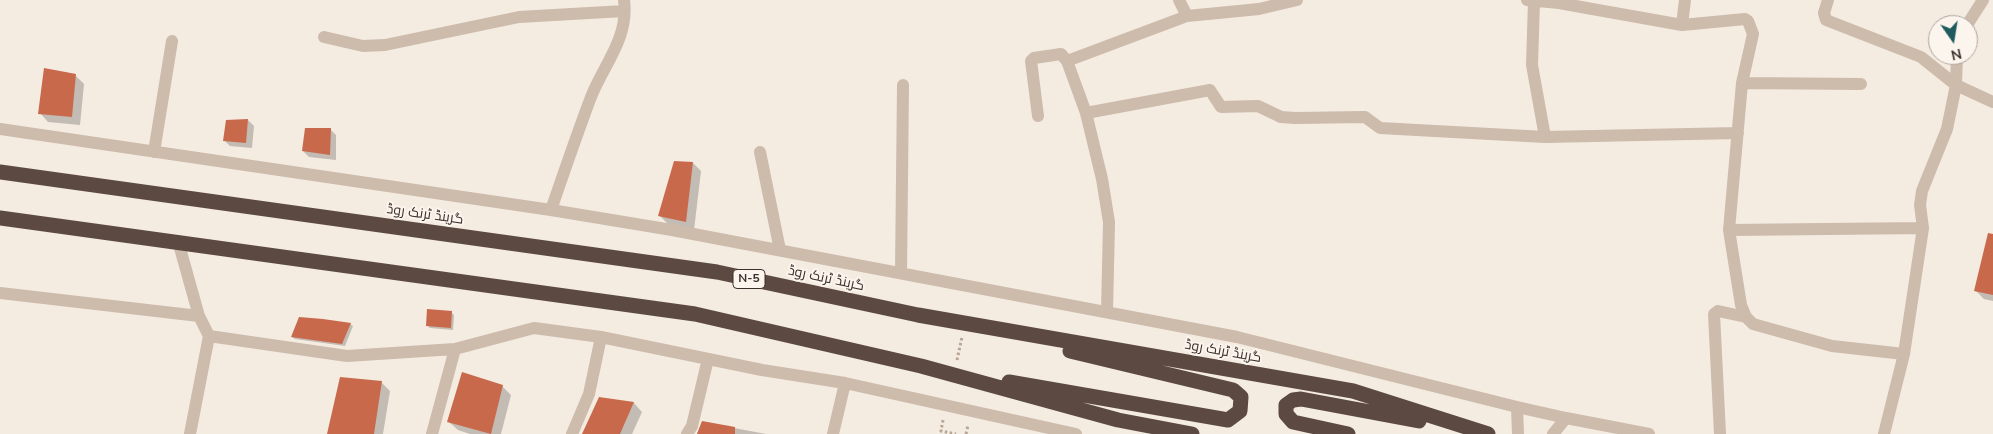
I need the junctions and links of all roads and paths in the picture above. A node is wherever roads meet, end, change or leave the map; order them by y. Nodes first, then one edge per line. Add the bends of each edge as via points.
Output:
1 (1179, 0) edge
2 (1297, 0) edge
3 (1531, 0) edge
4 (1685, 0) edge
5 (1828, 0) edge
6 (1983, 0) edge
7 (624, 5) edge
8 (1973, 15) edge
9 (1187, 16) junction
10 (1682, 25) junction
11 (324, 37) dead end
12 (172, 41) dead end
13 (1067, 62) junction
14 (1957, 65) edge
15 (1742, 83) junction
16 (1861, 84) dead end
17 (904, 85) dead end
18 (1956, 85) junction
19 (1993, 102) edge
20 (1086, 113) junction
21 (1038, 116) dead end
22 (0, 129) edge
23 (1738, 133) junction
24 (1545, 137) junction
25 (154, 152) junction
26 (760, 152) dead end
27 (0, 172) edge
28 (551, 210) junction
29 (0, 218) edge
30 (1923, 228) junction
31 (1729, 230) junction
32 (178, 241) junction
33 (780, 250) junction
34 (901, 273) junction
35 (0, 292) edge
36 (1107, 312) junction
37 (918, 315) junction
38 (199, 316) junction
39 (1746, 317) junction
40 (209, 336) junction
41 (601, 337) junction
42 (456, 349) junction
43 (1904, 354) junction
44 (708, 359) junction
45 (921, 366) junction
46 (846, 383) junction
47 (1517, 407) junction
48 (1566, 418) junction
49 (940, 431) dead end
50 (1068, 433) edge
51 (1485, 433) edge
52 (190, 434) edge
53 (432, 434) edge
54 (572, 434) edge
55 (687, 434) edge
56 (833, 434) edge
57 (956, 434) edge
58 (1192, 434) edge
59 (1348, 434) edge
60 (1518, 434) edge
61 (1553, 434) edge
62 (1649, 434) edge
63 (1720, 434) edge
64 (1884, 434) edge

1 - 9 street
2 - 9 street via 1259,9
3 - 10 street
3 - 24 street via 1532,65
4 - 10 street
5 - 18 street via 1824,13 1826,20 1921,57
6 - 8 street
7 - 11 street via 519,17 385,46 363,46
7 - 28 street via 619,41 592,94
9 - 13 street
10 - 15 street via 1748,21 1753,34
12 - 25 street
13 - 20 street
13 - 21 street via 1061,54 1031,61
14 - 18 street
15 - 16 street
15 - 23 street
17 - 34 street
18 - 19 street
18 - 30 street via 1947,129 1922,191
20 - 24 street via 1210,90 1221,107 1258,106 1281,117 1365,117 1380,128
20 - 36 street via 1109,222
22 - 25 street
23 - 24 street
23 - 31 street
25 - 28 street
26 - 33 street
27 - 37 highway, گرینڈ ٹرنک روڈ / N-5 via 716,272
28 - 33 street
29 - 32 highway
30 - 31 street
30 - 43 street
31 - 39 street via 1741,305
32 - 38 street
32 - 45 highway via 695,314
33 - 34 street
34 - 36 street
35 - 38 street
36 - 47 street via 1237,337
37 - 45 highway via 1233,390 1241,397 1242,405 1238,414 1228,420
37 - 51 highway, گرینڈ ٹرنک روڈ / N-5 via 1353,391
38 - 40 street
39 - 43 street via 1754,324 1832,346
39 - 63 street via 1718,311 1714,314
40 - 42 street via 347,356
40 - 52 street
41 - 42 street via 534,328
41 - 44 street
41 - 54 street via 589,394
42 - 53 street
43 - 64 street
44 - 46 street
44 - 55 street via 692,426
45 - 58 highway via 1118,420
46 - 50 street
46 - 56 street
47 - 48 street
47 - 60 street
48 - 61 street
48 - 62 street
49 - 57 path
51 - 59 highway via 1301,399 1286,405 1286,414 1293,422

